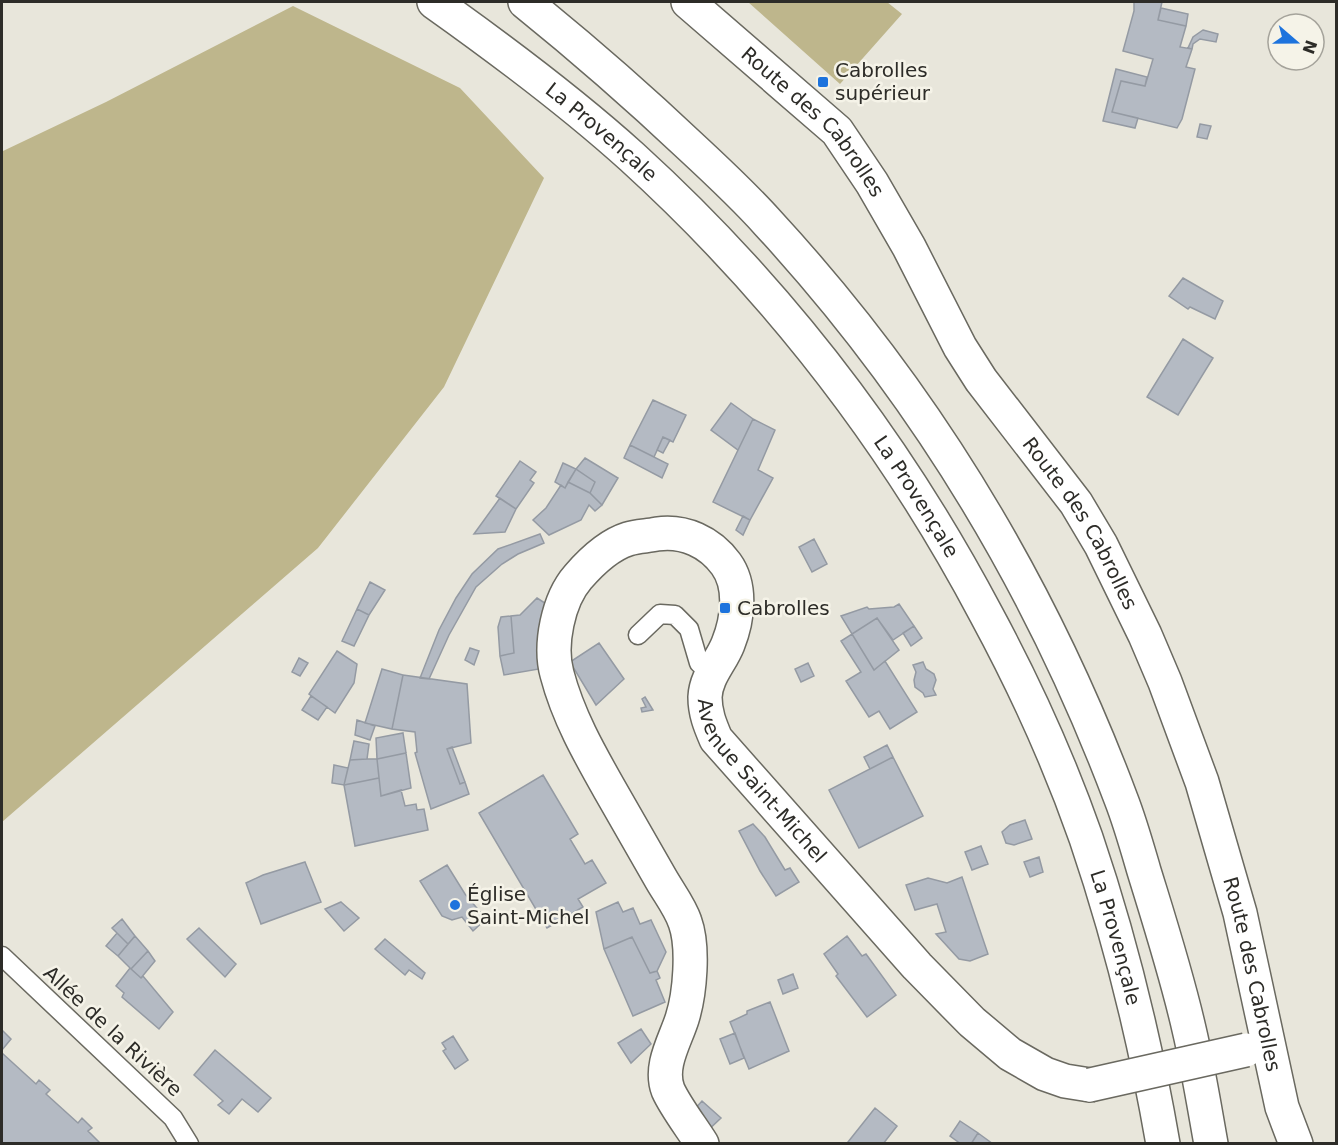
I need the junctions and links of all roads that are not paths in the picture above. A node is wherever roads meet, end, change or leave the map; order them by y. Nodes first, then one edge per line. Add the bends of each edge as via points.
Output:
1 (434, 2) edge
2 (525, 2) edge
3 (688, 2) edge
4 (638, 635) dead end
5 (711, 673) junction
6 (2, 956) edge
7 (1257, 1046) junction
8 (189, 1143) edge
9 (702, 1143) edge
10 (1163, 1143) edge
11 (1211, 1143) edge
12 (1296, 1143) edge

1 - 10 main road, La Provençale via 570,103 683,205 816,351 908,480 1003,646 1034,709 1085,837 1126,973
2 - 11 main road via 633,93 768,223 898,380 982,507 1053,639 1122,801 1189,1028
3 - 7 main road, Route des Cabrolles via 837,131 872,183 981,380 1076,503 1101,545 1165,682 1202,782 1240,913
4 - 5 lane via 660,614 675,615 689,629 699,663
5 - 7 main road, Avenue Saint-Michel, bridge via 705,696 706,718 716,739 917,966 1010,1054 1045,1074 1090,1085
5 - 9 main road, Avenue Saint-Michel via 728,645 736,618 737,591 726,564 708,546 689,536 669,533 628,539 606,551 571,586 561,607 555,638 556,673 580,737 685,922 690,964 688,989 682,1019 669,1051 666,1075 668,1089
6 - 8 lane, Allée de la Rivière via 173,1118
7 - 12 main road, Route des Cabrolles

